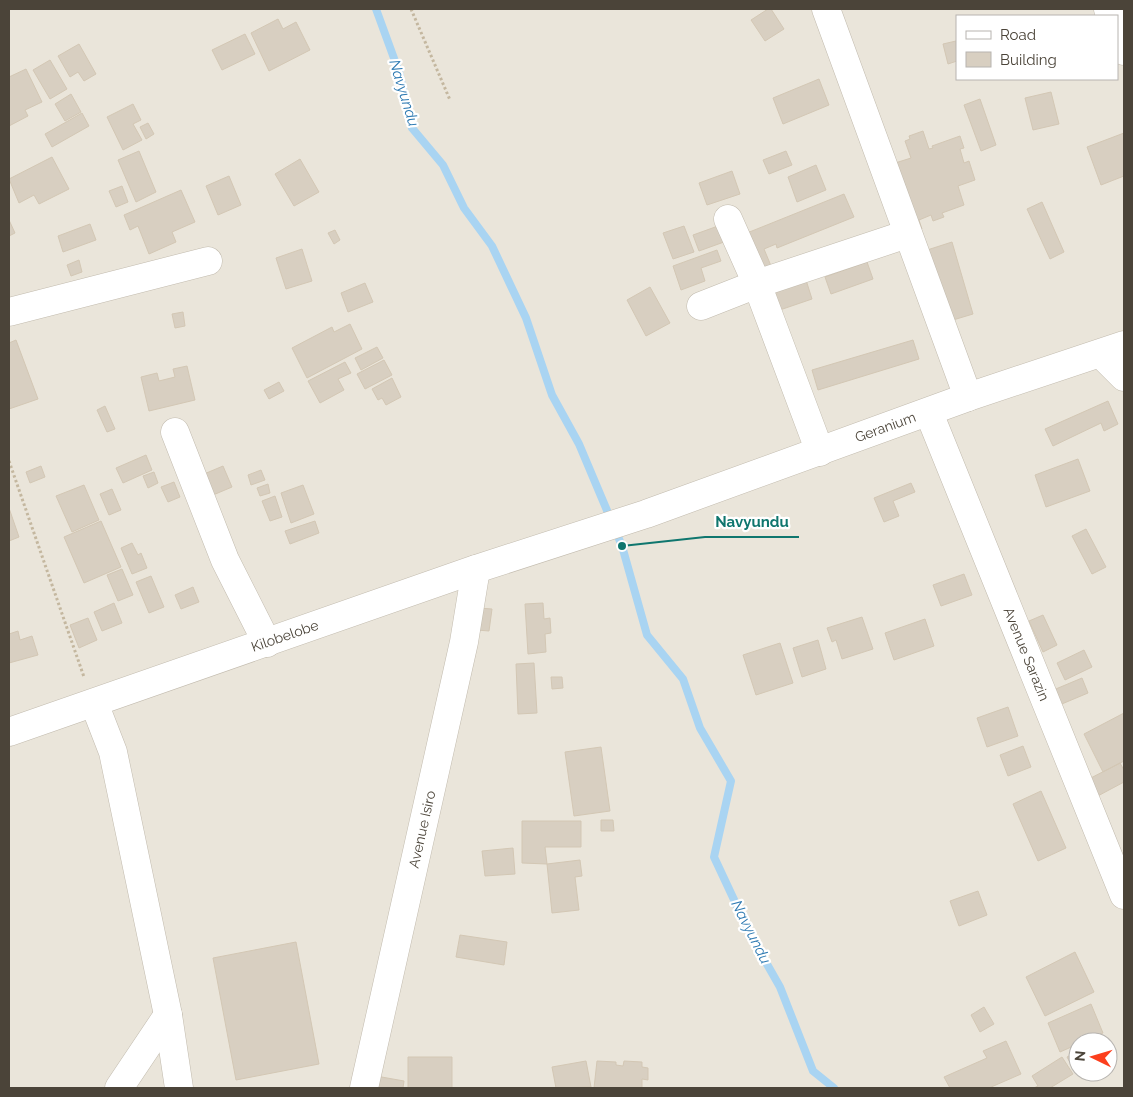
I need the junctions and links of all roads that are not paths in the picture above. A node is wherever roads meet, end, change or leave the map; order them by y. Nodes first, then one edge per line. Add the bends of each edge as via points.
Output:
1 (826, 9) edge
2 (1118, 35) edge
3 (1124, 51) edge
4 (728, 220) dead end
5 (908, 234) junction
6 (208, 261) dead end
7 (757, 284) junction
8 (701, 306) dead end
9 (9, 312) edge
10 (1113, 350) edge
11 (1124, 377) edge
12 (968, 397) junction
13 (929, 413) junction
14 (175, 432) dead end
15 (820, 452) junction
16 (562, 542) joint
17 (476, 569) junction
18 (267, 643) junction
19 (94, 703) junction
20 (9, 732) edge
21 (1124, 895) edge
22 (168, 1015) junction
23 (119, 1088) edge
24 (179, 1088) edge
25 (364, 1088) edge

1 - 5 street
2 - 3 street
4 - 7 street
5 - 7 street
5 - 12 street
6 - 9 street
7 - 8 street
7 - 15 street
10 - 11 street
10 - 12 street, Geranium
12 - 13 street, Geranium
13 - 15 street, Geranium
13 - 21 street, Avenue Sarazin
14 - 18 street via 225,560
15 - 16 street, Geranium
16 - 17 street, Kilobelobe
17 - 18 street, Kilobelobe
17 - 25 street, Avenue Isiro via 464,642
18 - 19 street, Kilobelobe
19 - 20 street, Kilobelobe
19 - 22 street via 113,752
22 - 23 street
22 - 24 street

